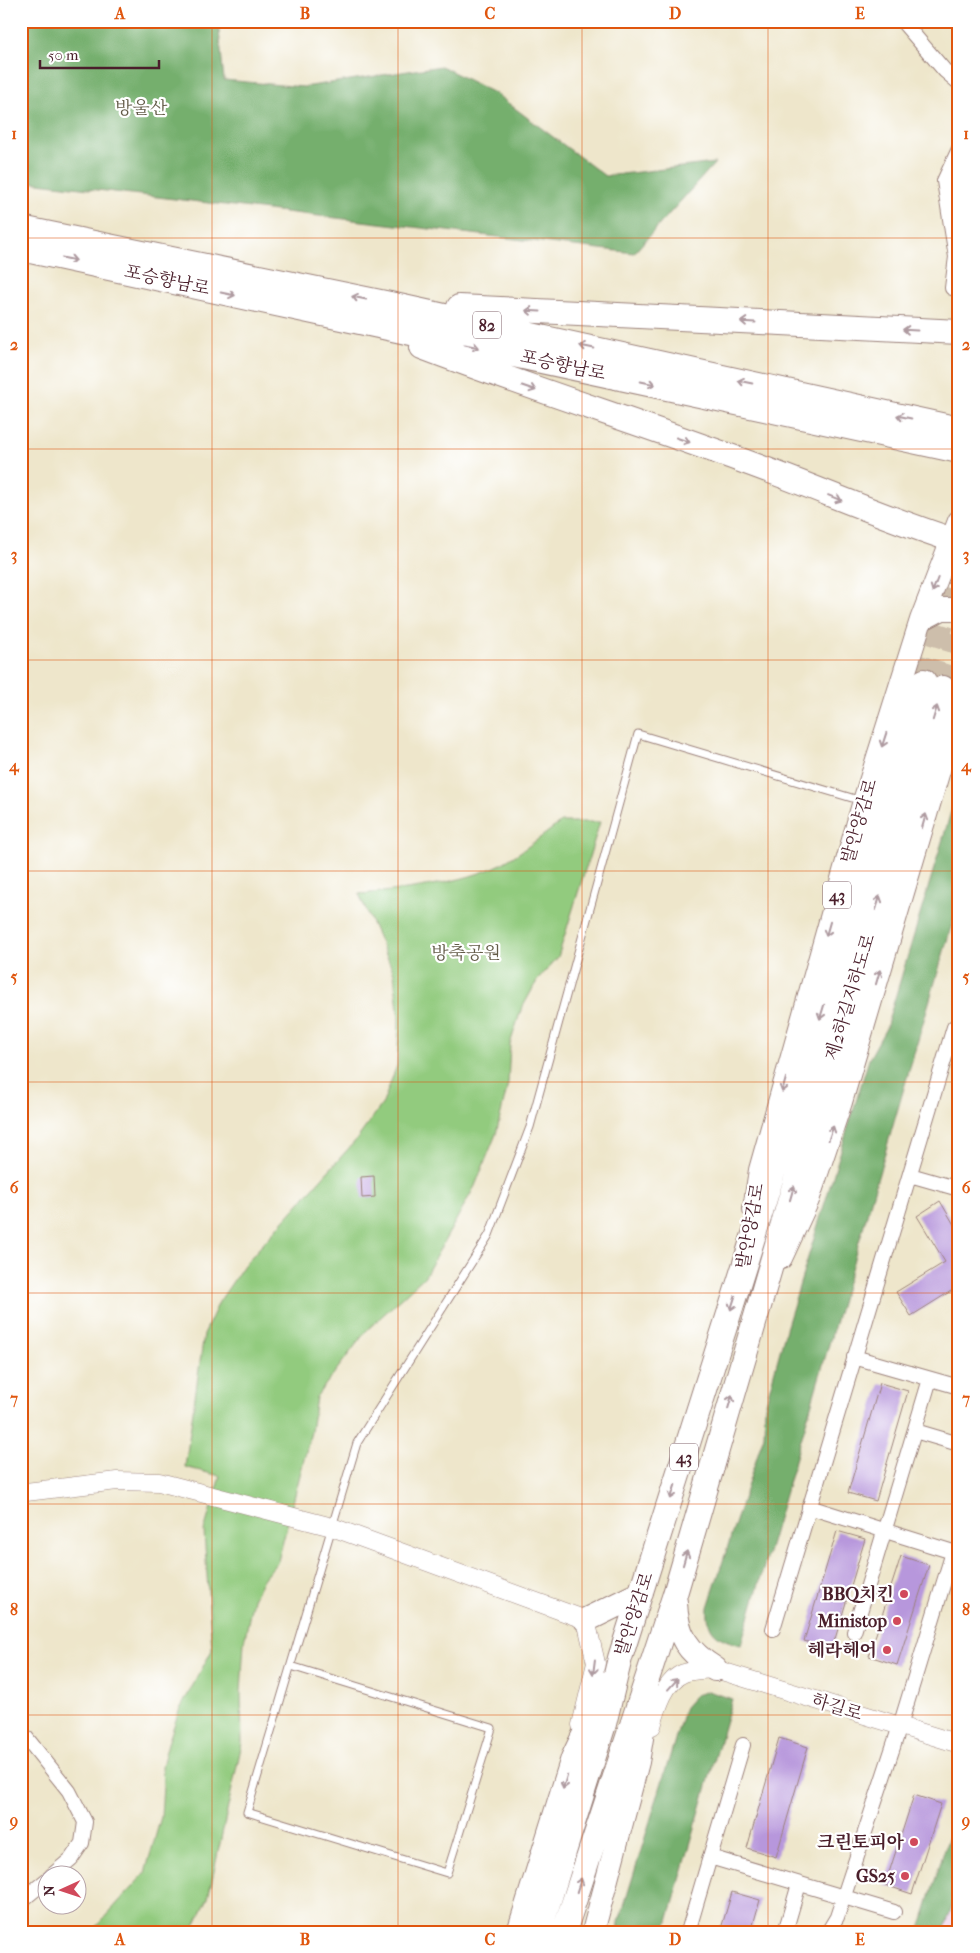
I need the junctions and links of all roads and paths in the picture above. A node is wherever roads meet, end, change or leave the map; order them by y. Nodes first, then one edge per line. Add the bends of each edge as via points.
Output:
1 (902, 21) edge
2 (959, 84) edge
3 (959, 149) edge
4 (21, 228) edge
5 (21, 249) edge
6 (952, 288) dead end
7 (390, 304) junction
8 (353, 321) junction
9 (959, 332) edge
10 (954, 438) edge
11 (957, 534) edge
12 (959, 609) edge
13 (921, 620) junction
14 (942, 691) edge
15 (864, 802) junction
16 (954, 1027) dead end
17 (910, 1175) junction
18 (959, 1189) edge
19 (747, 1257) junction
20 (758, 1306) joint
21 (854, 1357) junction
22 (930, 1379) junction
23 (959, 1387) edge
24 (915, 1431) junction
25 (959, 1444) edge
26 (21, 1495) edge
27 (809, 1507) junction
28 (332, 1526) junction
29 (885, 1531) junction
30 (956, 1553) edge
31 (641, 1593) junction
32 (675, 1594) junction
33 (586, 1620) junction
34 (772, 1629) dead end
35 (854, 1632) dead end
36 (656, 1655) junction
37 (620, 1658) junction
38 (291, 1666) junction
39 (715, 1669) junction
40 (900, 1726) junction
41 (21, 1731) edge
42 (959, 1744) edge
43 (743, 1745) dead end
44 (572, 1758) junction
45 (710, 1857) junction
46 (63, 1866) edge
47 (609, 1878) junction
48 (799, 1884) junction
49 (38, 1887) edge
50 (844, 1896) junction
51 (21, 1901) edge
52 (894, 1912) dead end
53 (518, 1932) edge
54 (539, 1932) edge
55 (564, 1932) edge
56 (593, 1932) edge
57 (688, 1932) edge
58 (785, 1932) edge
59 (828, 1932) edge

1 - 2 street
3 - 6 street via 944,181 956,257
7 -> 4 highway, 포승향남로 / 82
5 -> 8 highway, 포승향남로 / 82
9 -> 7 highway
10 -> 7 highway, 포승향남로 / 82
8 -> 10 highway, 포승향남로 / 82
8 -> 11 highway via 510,381 754,465 866,510
11 -> 13 main road, 발안양감로 / 43
12 - 13 main road via 942,609
13 -> 15 main road, 발안양감로 / 43
14 -> 19 highway, 제2하길지하도로
20 -> 14 highway, 제2하길지하도로
15 -> 19 main road, 발안양감로 / 43 via 760,1170
15 - 28 lane via 638,734 530,1127 489,1235 357,1443
16 - 17 street
17 - 18 street
17 - 21 street
19 -> 31 highway, 발안양감로 / 43
32 -> 20 highway, 발안양감로 / 43
21 - 22 street
21 - 27 street
22 - 23 street
22 - 24 street
24 - 25 street
24 - 29 street
26 - 28 street via 117,1481 159,1482
27 - 29 street
27 - 34 street
28 - 33 street
28 - 38 lane
29 - 30 street
29 - 35 street
30 - 40 street
31 - 33 highway
31 - 37 highway, 발안양감로 / 43
32 - 36 highway, 발안양감로 / 43
32 - 39 highway via 675,1614 688,1647
33 -> 44 street via 596,1663
36 - 47 main road, 43 via 638,1762
55 -> 36 highway, 발안양감로
37 - 44 main road, 43
37 - 54 highway, 발안양감로 via 604,1724
38 - 38 lane via 492,1728 448,1874 246,1812
39 - 40 street, 하길로
47 -> 39 street via 661,1699 682,1674
40 - 42 street, 하길로
40 - 50 street
41 - 46 street via 69,1791 85,1822 82,1843
43 - 45 street
44 -> 53 main road, 43
45 - 48 street
45 - 57 street
47 - 56 main road, 43
48 - 50 street
48 - 58 street
49 - 51 street
50 - 52 street
50 - 59 street via 835,1924

